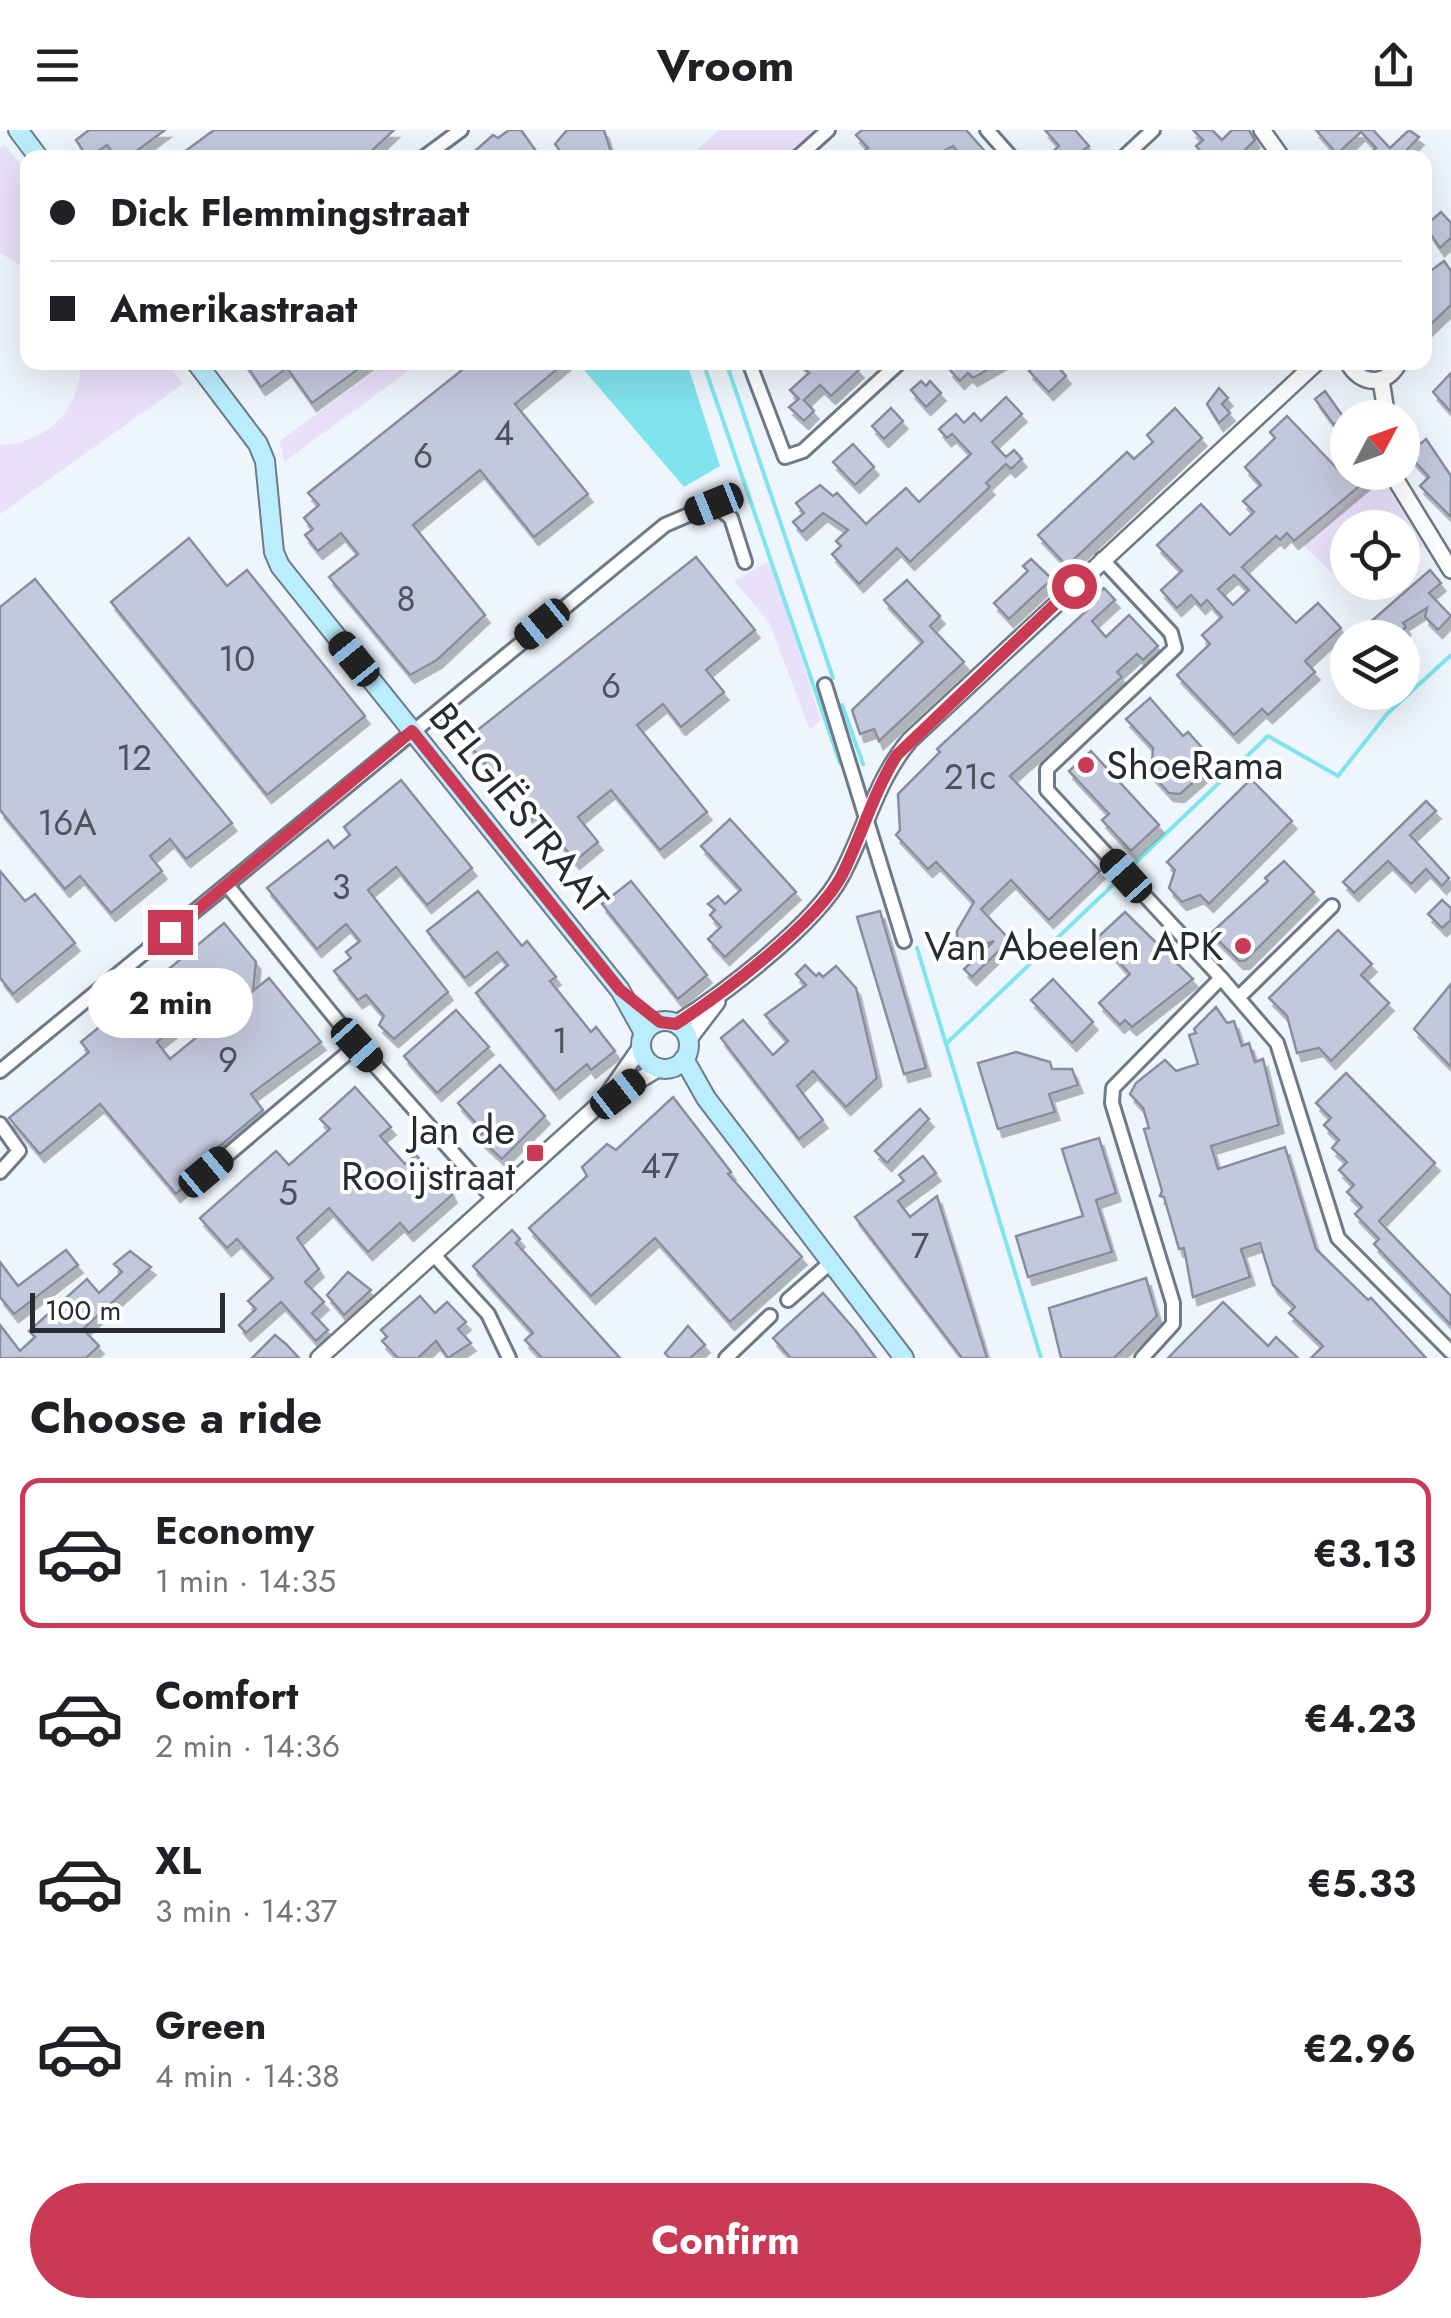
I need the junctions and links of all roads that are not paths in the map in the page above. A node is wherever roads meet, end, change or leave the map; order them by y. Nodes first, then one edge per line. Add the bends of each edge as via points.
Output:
1 (18, 130) edge
2 (461, 130) edge
3 (828, 130) edge
4 (987, 130) edge
5 (1153, 130) edge
6 (34, 150) edge
7 (434, 150) edge
8 (807, 150) edge
9 (1005, 150) edge
10 (1132, 150) edge
11 (202, 370) edge
12 (752, 370) edge
13 (891, 370) edge
14 (1307, 370) edge
15 (1354, 370) edge
16 (1391, 370) edge
17 (1381, 380) junction
18 (1384, 400) edge
19 (1402, 490) edge
20 (1102, 559) junction
21 (745, 562) dead end
22 (1451, 570) edge
23 (825, 685) dead end
24 (412, 731) junction
25 (866, 812) junction
26 (226, 885) junction
27 (1332, 906) dead end
28 (904, 941) dead end
29 (1221, 978) junction
30 (728, 988) junction
31 (1240, 996) junction
32 (655, 1031) junction
33 (688, 1040) junction
34 (357, 1045) junction
35 (672, 1065) junction
36 (0, 1071) edge
37 (604, 1100) junction
38 (0, 1124) edge
39 (0, 1172) edge
40 (206, 1172) dead end
41 (496, 1200) junction
42 (434, 1255) junction
43 (830, 1262) junction
44 (788, 1300) dead end
45 (770, 1316) dead end
46 (1451, 1352) edge
47 (319, 1358) edge
48 (510, 1358) edge
49 (726, 1358) edge
50 (904, 1358) edge
51 (1142, 1358) edge

1 - 6 main road
2 - 7 street
3 - 8 street
4 - 9 street
5 - 10 street
11 - 24 main road, BELGIËSTRAAT via 265,461 280,566
12 - 13 street via 785,458 804,451
14 - 20 street
15 - 17 street
16 - 17 street
17 - 18 street
19 - 22 street
20 - 25 street via 910,740
20 - 29 street via 1171,633 1175,648 1047,769 1047,790
21 - 24 street via 731,518 714,504 665,525
23 - 25 street
24 - 26 street
24 - 32 main road, BELGIËSTRAAT
25 - 28 street
25 - 30 street via 830,892
26 - 34 street
26 - 36 street
27 - 31 street
29 - 31 street
29 - 51 street via 1113,1088 1173,1303 1172,1324
30 - 32 street
30 - 33 street
31 - 46 street via 1277,1043 1338,1238
32 - 33 main road
32 - 35 main road via 647,1061
32 - 37 street
33 - 35 main road
34 - 40 street
34 - 41 street
35 - 37 street
35 - 43 main road via 706,1098
37 - 41 street
38 - 39 street via 19,1151
41 - 42 street
42 - 47 street
42 - 48 street via 488,1314
43 - 44 street
43 - 50 main road
45 - 49 street

